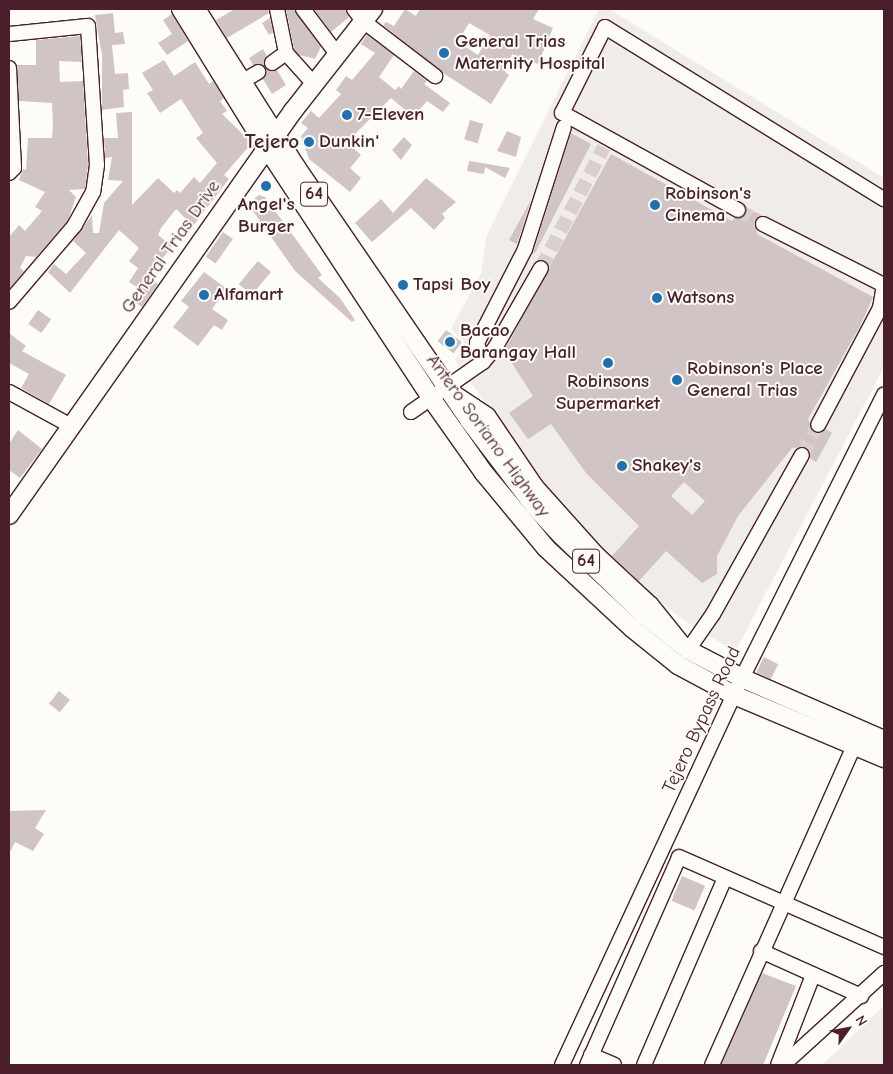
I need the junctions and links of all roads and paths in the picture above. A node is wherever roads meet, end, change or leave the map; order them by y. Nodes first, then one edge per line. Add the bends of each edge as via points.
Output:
1 (181, 9) edge
2 (196, 9) edge
3 (276, 9) edge
4 (303, 9) edge
5 (363, 13) edge
6 (9, 34) edge
7 (286, 53) junction
8 (337, 54) junction
9 (272, 63) dead end
10 (9, 68) edge
11 (258, 72) dead end
12 (435, 76) dead end
13 (241, 82) junction
14 (313, 83) junction
15 (564, 127) dead end
16 (271, 142) junction
17 (9, 173) edge
18 (884, 199) edge
19 (738, 210) tunnel mouth
20 (762, 224) tunnel mouth
21 (541, 268) tunnel mouth
22 (9, 302) edge
23 (483, 362) junction
24 (447, 388) junction
25 (9, 392) edge
26 (884, 395) edge
27 (431, 398) junction
28 (411, 412) dead end
29 (818, 425) tunnel mouth
30 (71, 426) junction
31 (802, 455) tunnel mouth
32 (9, 515) edge
33 (688, 650) junction
34 (742, 678) junction
35 (734, 695) junction
36 (884, 740) edge
37 (850, 745) junction
38 (884, 758) edge
39 (725, 878) junction
40 (782, 903) junction
41 (884, 947) edge
42 (761, 951) junction
43 (884, 972) edge
44 (813, 975) junction
45 (861, 996) junction
46 (589, 1060) edge
47 (562, 1065) edge
48 (614, 1065) edge
49 (644, 1065) edge
50 (712, 1065) edge
51 (778, 1065) edge
52 (784, 1065) edge

1 - 16 main road, Antero Soriano Highway / 64
2 - 13 main road, Antero Soriano Highway / 64
3 - 7 street
4 - 8 street
5 - 8 main road, General Trias Drive
5 - 12 street
6 - 22 street via 88,26 97,165 93,192 75,225
7 - 9 street
7 - 14 street
8 - 14 main road, General Trias Drive
10 - 17 street via 14,168
11 - 13 street
13 - 16 main road, Antero Soriano Highway / 64
14 - 16 main road, General Trias Drive
15 - 23 street via 526,249 477,343
16 - 24 main road, Antero Soriano Highway / 64
16 - 27 main road, Antero Soriano Highway / 64
16 - 30 main road, General Trias Drive
18 - 19 street via 605,28 562,113 606,144
20 - 29 street via 884,285 880,308
21 - 23 street via 495,348
23 - 24 street
24 - 27 street
24 - 33 main road, Antero Soriano Highway / 64 via 497,459 561,535 644,615
25 - 30 street
26 - 34 street, Tejero Bypass Road
27 - 28 street
27 - 35 main road, Antero Soriano Highway / 64 via 517,515 572,573 654,647 678,665
30 - 32 main road, General Trias Drive
31 - 33 street via 713,614
33 - 34 main road, Antero Soriano Highway / 64
34 - 35 street, Tejero Bypass Road
34 - 36 main road, Antero Soriano Highway / 64
35 - 37 main road, Antero Soriano Highway / 64
35 - 47 street, Tejero Bypass Road
37 - 38 main road, Antero Soriano Highway / 64
37 - 40 street via 797,866 792,891
39 - 40 street
39 - 46 street via 679,857
39 - 49 street
40 - 41 street
40 - 42 street
42 - 44 street
42 - 50 street
43 - 45 street
44 - 45 street
44 - 51 street
45 - 52 street
46 - 48 street

